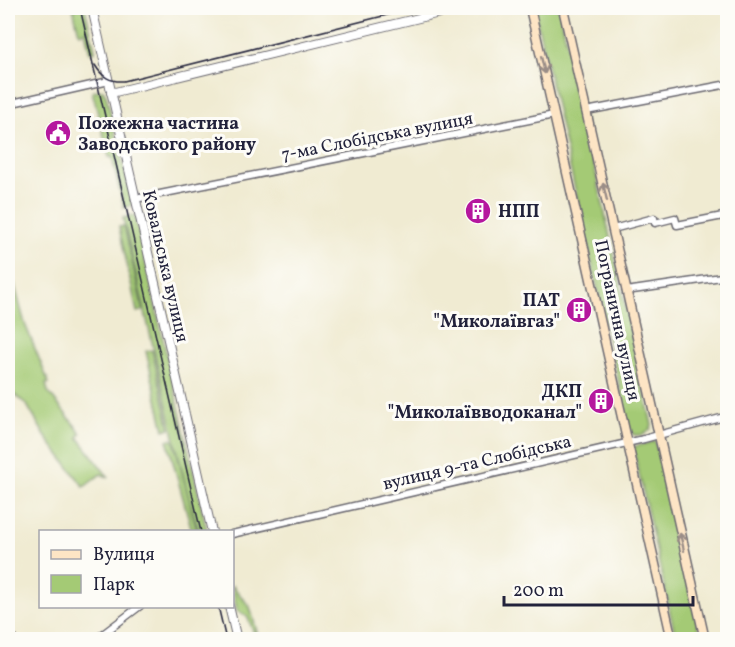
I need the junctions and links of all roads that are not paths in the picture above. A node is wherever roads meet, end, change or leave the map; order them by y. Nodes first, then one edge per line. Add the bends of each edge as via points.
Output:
1 (92, 8) edge
2 (460, 8) edge
3 (530, 8) edge
4 (563, 8) edge
5 (109, 81) junction
6 (728, 84) edge
7 (111, 93) junction
8 (8, 104) edge
9 (586, 111) junction
10 (554, 115) junction
11 (135, 199) junction
12 (728, 215) edge
13 (613, 228) junction
14 (728, 276) edge
15 (626, 291) junction
16 (728, 416) edge
17 (658, 434) junction
18 (628, 443) junction
19 (212, 530) edge
20 (234, 534) edge
21 (137, 608) edge
22 (229, 608) edge
23 (8, 630) edge
24 (15, 639) edge
25 (95, 639) edge
26 (237, 639) edge
27 (672, 639) edge
28 (705, 639) edge

1 - 5 street, Ковальська вулиця
2 - 7 street
3 -> 10 main road, Погранична вулиця
4 - 9 main road, Погранична вулиця
5 - 7 street, Ковальська вулиця
5 - 8 street
6 - 9 street
7 - 11 street, Ковальська вулиця
13 -> 9 main road, Погранична вулиця
10 - 11 street, 7-ма Слобідська вулиця
10 - 18 main road, Погранична вулиця
11 - 19 street, Ковальська вулиця
12 - 13 street via 677,225 675,218 656,223 654,219
13 - 15 main road, Погранична вулиця
14 - 15 street
15 - 17 main road, Погранична вулиця
16 - 17 street, вулиця 9-та Слобідська
17 - 18 street, вулиця 9-та Слобідська
28 -> 17 main road, Погранична вулиця
18 - 20 street, вулиця 9-та Слобідська
18 - 27 main road, Погранична вулиця
21 - 25 street
22 - 26 street
23 - 24 street

